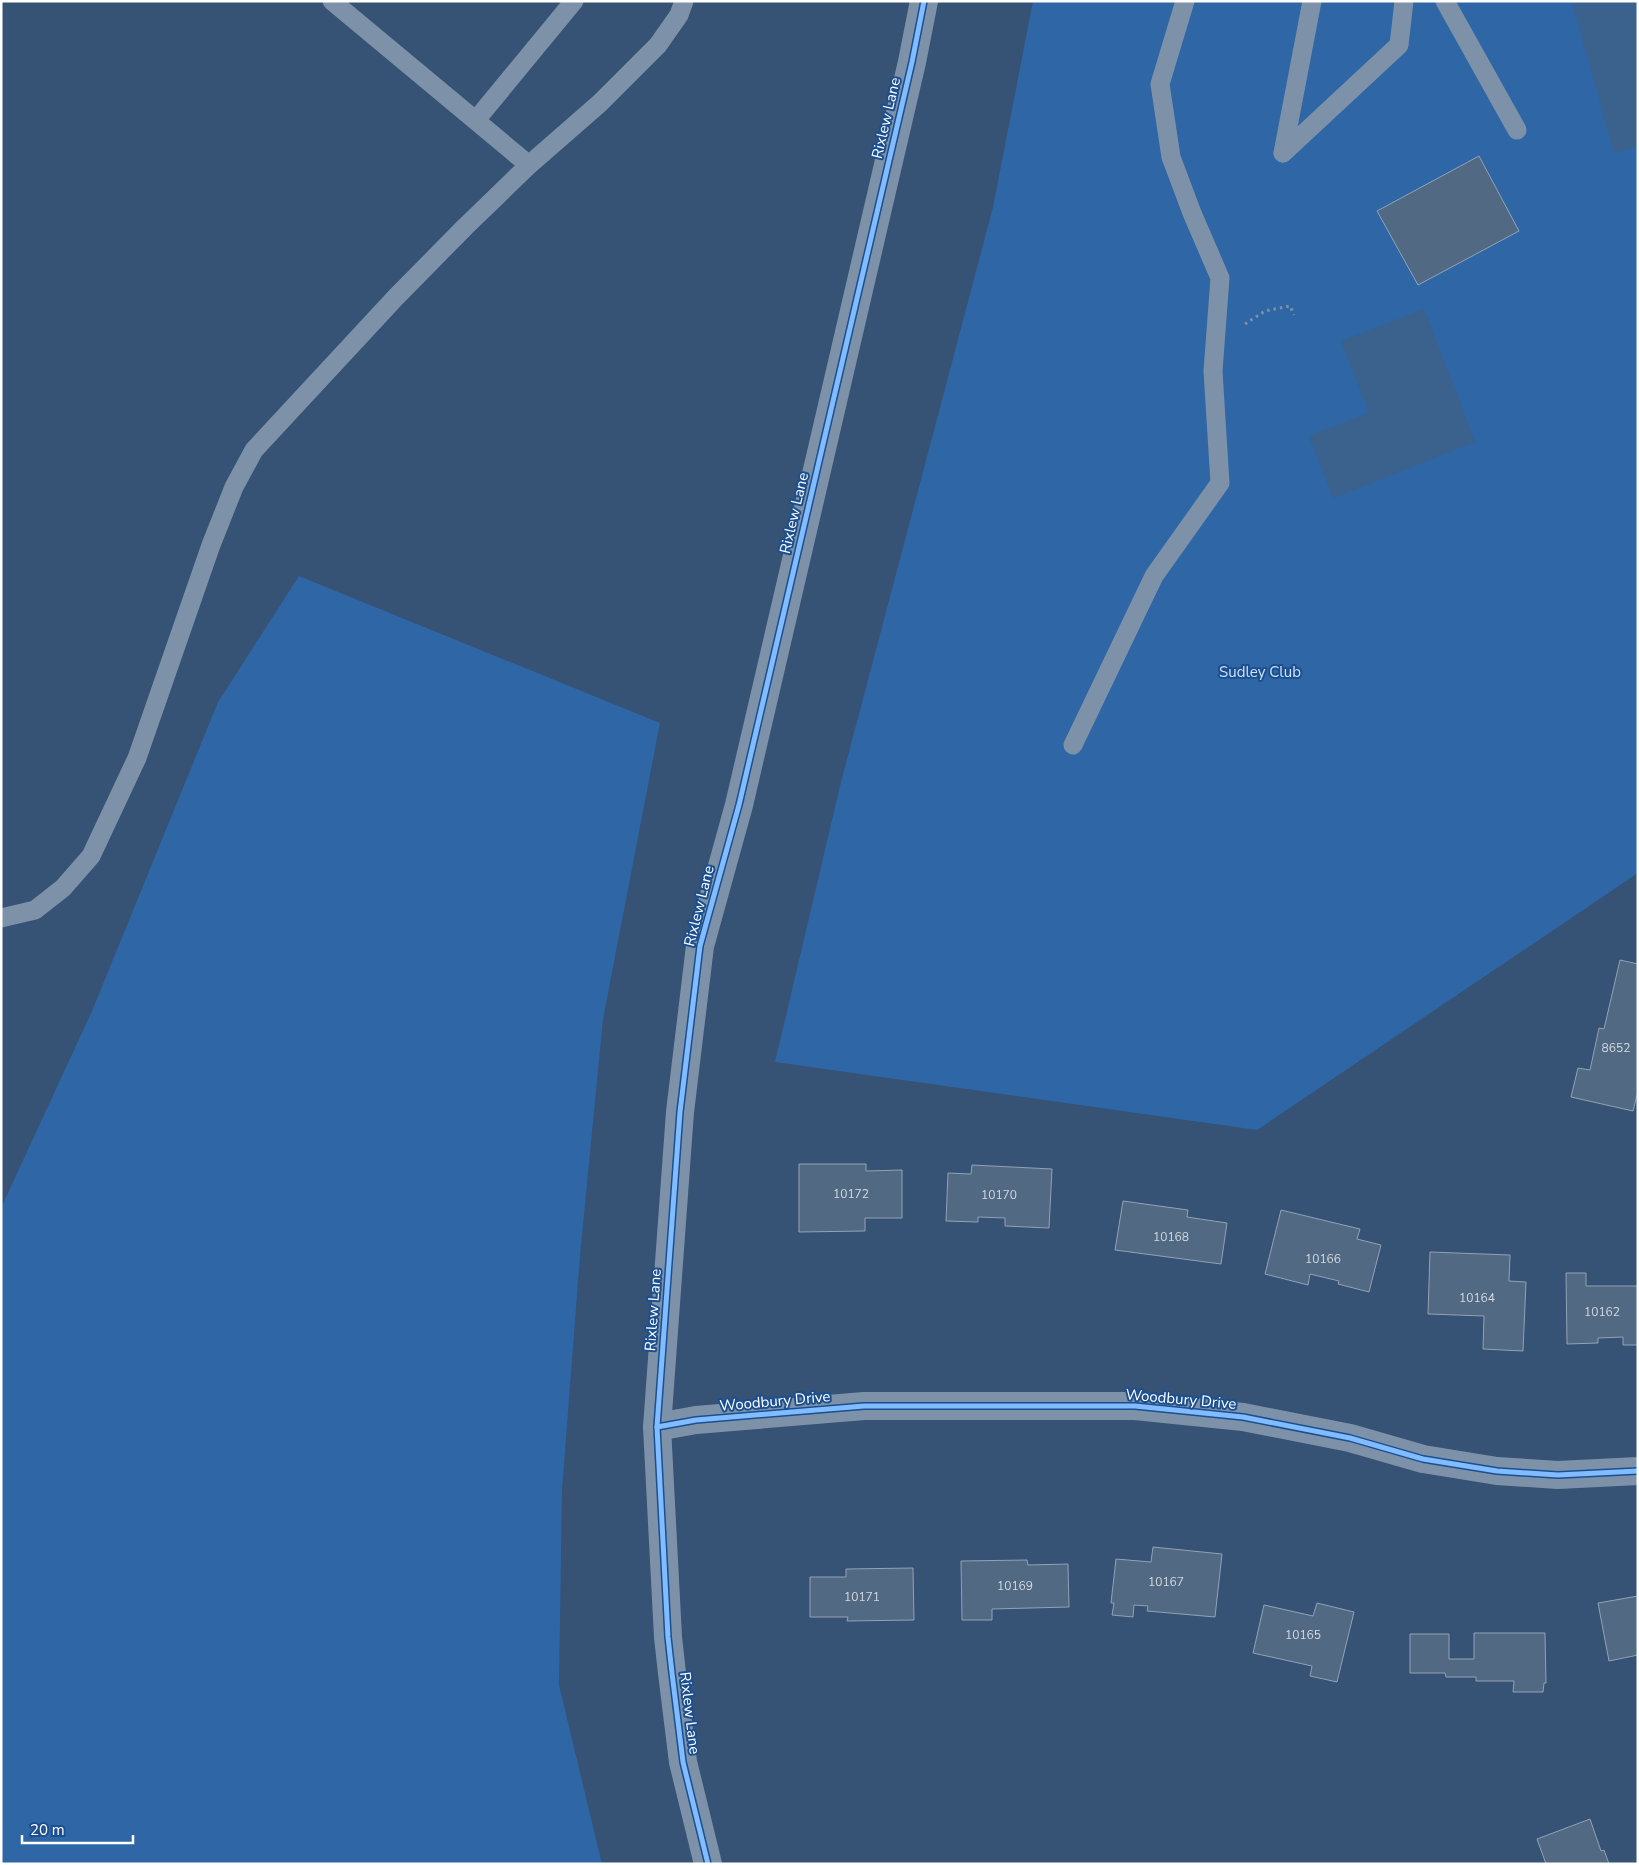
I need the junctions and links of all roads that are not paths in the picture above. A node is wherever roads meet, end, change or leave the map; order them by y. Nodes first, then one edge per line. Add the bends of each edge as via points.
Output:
1 (332, 1) edge
2 (574, 1) edge
3 (684, 1) edge
4 (924, 1) edge
5 (1185, 1) edge
6 (1312, 1) edge
7 (1404, 1) edge
8 (1445, 1) edge
9 (476, 120) junction
10 (1517, 130) dead end
11 (529, 165) junction
12 (1073, 745) dead end
13 (1, 918) edge
14 (657, 1427) junction
15 (1638, 1471) edge
16 (708, 1864) edge

1 - 9 lane
2 - 9 lane
3 - 11 lane via 679,15 658,46 600,103
4 - 14 street, Rixlew Lane via 739,805 700,946 680,1112
5 - 12 lane via 1160,84 1171,157 1220,278 1212,371 1220,482 1154,576
6 - 7 lane via 1283,153 1399,45
8 - 10 lane
9 - 11 lane
11 - 13 lane via 396,296 254,450 234,487 211,545 137,758 91,856 63,888 35,910
14 - 15 street, Woodbury Drive via 696,1420 864,1406 1135,1406 1243,1418 1350,1438 1422,1459 1497,1472 1558,1475
14 - 16 street, Rixlew Lane via 672,1673 684,1762

